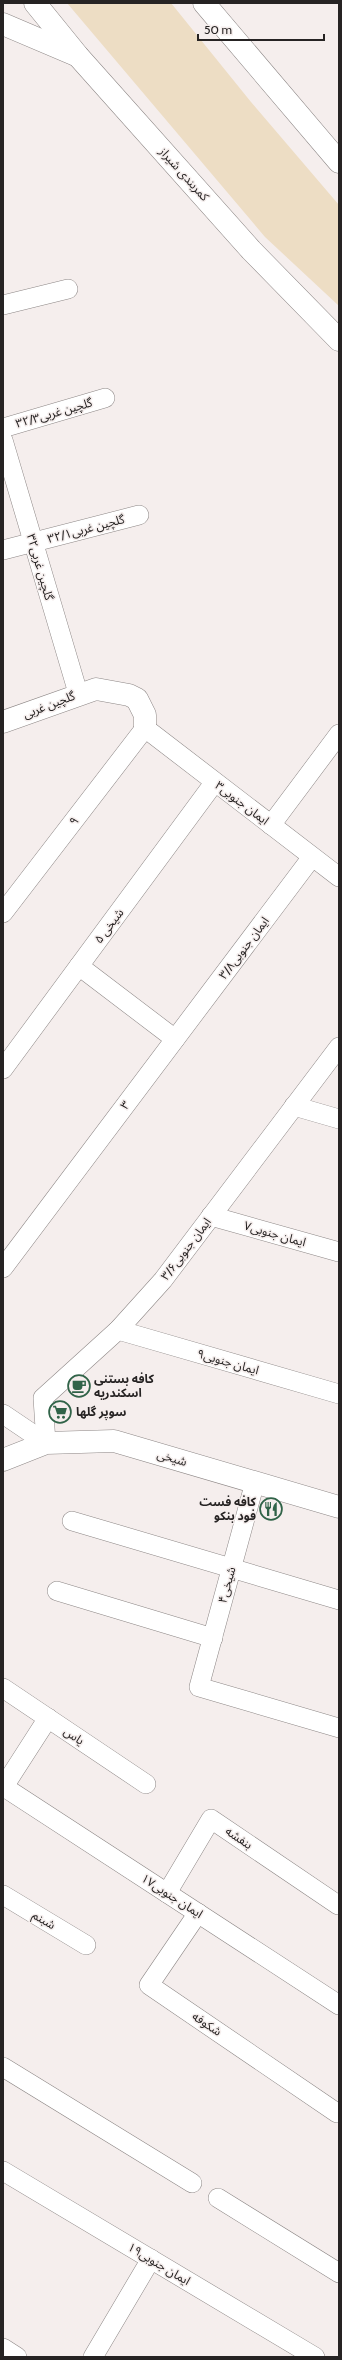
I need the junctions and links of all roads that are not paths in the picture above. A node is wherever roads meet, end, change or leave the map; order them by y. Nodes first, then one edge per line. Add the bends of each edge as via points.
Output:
1 (35, 3) edge
2 (204, 3) edge
3 (3, 24) edge
4 (78, 56) junction
5 (339, 162) edge
6 (68, 289) dead end
7 (3, 305) edge
8 (337, 339) edge
9 (105, 398) dead end
10 (3, 428) edge
11 (3, 440) edge
12 (139, 515) dead end
13 (33, 543) junction
14 (3, 550) edge
15 (87, 691) junction
16 (3, 722) edge
17 (145, 728) junction
18 (339, 734) edge
19 (214, 783) junction
20 (271, 825) junction
21 (312, 857) junction
22 (339, 877) edge
23 (5, 907) edge
24 (79, 966) junction
25 (175, 1039) junction
26 (339, 1047) edge
27 (3, 1069) edge
28 (294, 1106) junction
29 (339, 1119) edge
30 (211, 1216) junction
31 (339, 1252) edge
32 (3, 1268) edge
33 (118, 1330) junction
34 (339, 1394) edge
35 (3, 1414) edge
36 (46, 1443) junction
37 (3, 1460) edge
38 (255, 1482) junction
39 (339, 1507) edge
40 (72, 1521) dead end
41 (231, 1568) junction
42 (57, 1591) dead end
43 (339, 1600) edge
44 (213, 1638) junction
45 (3, 1688) edge
46 (48, 1718) junction
47 (339, 1728) edge
48 (146, 1784) dead end
49 (4, 1788) edge
50 (167, 1893) junction
51 (3, 1895) edge
52 (338, 1905) edge
53 (198, 1913) junction
54 (86, 1945) dead end
55 (339, 2005) edge
56 (3, 2067) edge
57 (337, 2113) dead end
58 (3, 2170) edge
59 (192, 2183) dead end
60 (218, 2198) dead end
61 (151, 2259) junction
62 (339, 2273) edge
63 (3, 2348) edge
64 (17, 2357) edge
65 (93, 2357) edge
66 (315, 2357) edge

1 - 4 main road, کمربندی شیراز
2 - 5 main road
3 - 4 main road
4 - 8 main road, کمربندی شیراز via 251,250
6 - 7 street
9 - 10 street, گلچین غربی۳۲/۳
11 - 13 street, گلچین غربی۳۲
12 - 13 street, گلچین غربی۳۲/۱
13 - 14 street, گلچین غربی۳۲/۱
13 - 15 street, گلچین غربی۳۲
15 - 16 main road, گلچین غربی
15 - 17 main road via 129,695 137,699 146,715
17 - 19 street, ایمان جنوبی۳
17 - 23 street, ۹
18 - 20 street
19 - 20 street, ایمان جنوبی۳
19 - 24 street, شیخی ۵
20 - 21 street, ایمان جنوبی۳
21 - 22 street, ایمان جنوبی۳
21 - 25 street, ایمان جنوبی۳/۸
24 - 25 street
24 - 27 street, شیخی ۵
25 - 32 street, ۳
26 - 28 street, ایمان جنوبی۳/۶
28 - 29 street
28 - 30 street, ایمان جنوبی۳/۶
30 - 31 street, ایمان جنوبی۷
30 - 33 street, ایمان جنوبی۳/۶ via 163,1280
33 - 34 street, ایمان جنوبی۹
33 - 36 street, ایمان جنوبی۳/۶ via 43,1398
35 - 36 street
36 - 37 main road, شیخی
36 - 38 main road, شیخی via 114,1441
38 - 39 main road, شیخی
38 - 41 street, شیخی۴
40 - 41 street
41 - 43 street
41 - 44 street, شیخی۴
42 - 44 street
44 - 47 street, شیخی۴ via 199,1687
45 - 46 street, یاس
46 - 48 street, یاس
46 - 49 street
49 - 50 street, ایمان جنوبی۱۷
50 - 52 street, بنفشه via 211,1819
50 - 53 street, ایمان جنوبی۱۷
51 - 54 street, شبنم
53 - 55 street, ایمان جنوبی۱۷
53 - 57 street, شکوفه via 149,1985
56 - 59 street
58 - 61 street, ایمان جنوبی۱۹
60 - 62 street
61 - 65 street
61 - 66 street, ایمان جنوبی۱۹
63 - 64 street

